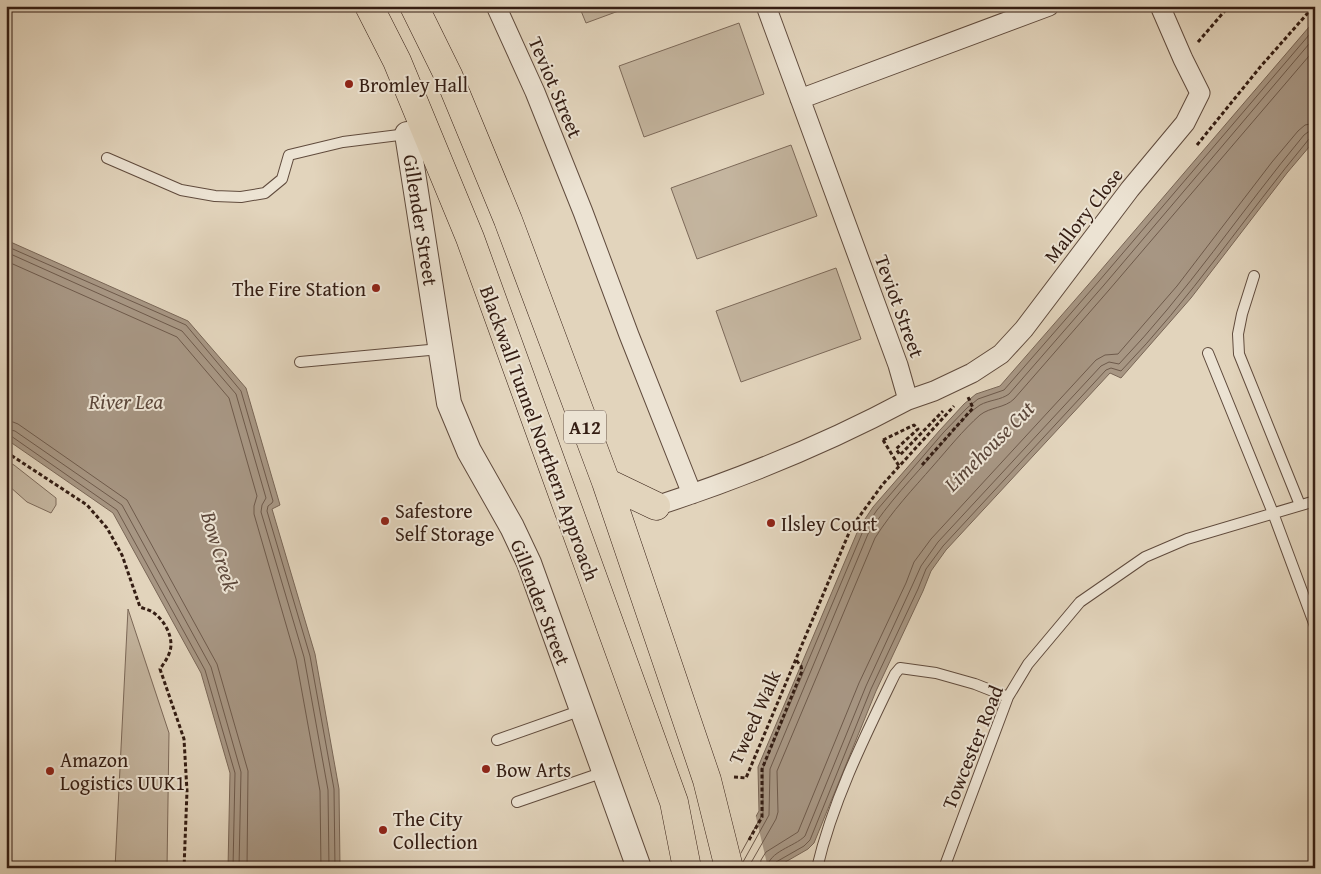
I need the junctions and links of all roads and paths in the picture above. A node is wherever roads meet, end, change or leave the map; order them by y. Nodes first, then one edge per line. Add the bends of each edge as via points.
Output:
1 (369, 6) edge
2 (414, 6) edge
3 (496, 6) edge
4 (766, 6) edge
5 (1160, 6) edge
6 (1229, 6) edge
7 (1042, 7) edge
8 (1183, 59) junction
9 (397, 60) junction
10 (800, 99) junction
11 (408, 134) junction
12 (107, 158) dead end
13 (1254, 276) dead end
14 (440, 349) junction
15 (1208, 353) dead end
16 (300, 362) dead end
17 (968, 396) dead end
18 (908, 400) junction
19 (896, 449) junction
20 (6, 452) edge
21 (891, 453) junction
22 (922, 465) dead end
23 (899, 466) junction
24 (606, 482) junction
25 (692, 494) junction
26 (1315, 500) edge
27 (1300, 505) junction
28 (656, 506) joint
29 (1272, 513) junction
30 (1315, 626) edge
31 (795, 660) junction
32 (1008, 697) junction
33 (582, 710) junction
34 (497, 740) dead end
35 (604, 772) junction
36 (734, 777) dead end
37 (517, 802) dead end
38 (762, 817) dead end
39 (728, 863) edge
40 (184, 868) edge
41 (639, 868) edge
42 (687, 868) edge
43 (817, 868) edge
44 (944, 868) edge

1 - 9 highway, Blackwall Tunnel Northern Approach / A12
2 - 24 highway, A12 via 449,77 508,220
3 - 25 street, Teviot Street via 535,92
4 - 10 street, Teviot Street
5 - 8 street, Mallory Close
6 - 8 path
7 - 10 street
8 - 18 street, Mallory Close via 1200,94 1185,123 1130,189 1024,329 1001,354 972,373
9 - 11 highway
9 - 42 highway, Blackwall Tunnel Northern Approach / A12 via 470,238 674,802
10 - 18 street, Teviot Street
11 - 12 lane via 343,142 289,155 282,179 265,193 241,197 180,190
11 - 14 street, Gillender Street
13 - 27 lane via 1238,334 1239,354
14 - 16 lane
14 - 33 street, Gillender Street via 449,403 469,451 529,563
15 - 29 lane
17 - 22 path via 973,408
18 - 25 street via 815,446
19 - 21 path
19 - 21 path via 918,428 914,425 883,440
19 - 23 path via 900,455 949,404 955,405
20 - 40 path via 87,505 107,528 122,555 140,607 159,617 166,627 171,648 160,669 184,739 187,791
21 - 23 path
23 - 31 path via 851,528
24 - 28 highway
24 - 39 highway, A12 via 707,780
25 - 28 street
26 - 27 lane, Towcester Road
27 - 29 lane, Towcester Road
29 - 30 lane
29 - 32 lane, Towcester Road via 1187,539 1145,557 1080,602 1028,664
31 - 36 path, Tweed Walk via 746,778
31 - 38 path via 802,671 762,769
32 - 43 lane via 936,673 900,668 858,751 824,838
32 - 44 lane, Towcester Road
33 - 34 lane
33 - 35 street, Gillender Street
35 - 37 lane
35 - 41 street, Gillender Street

